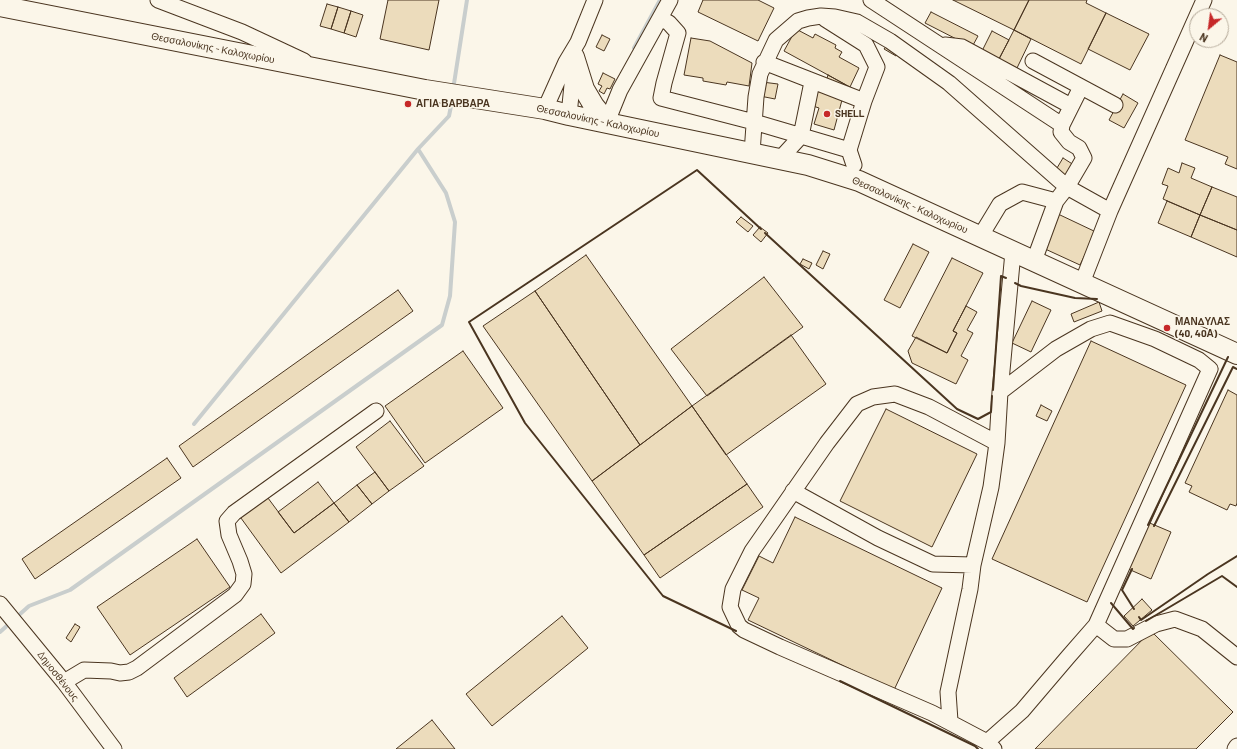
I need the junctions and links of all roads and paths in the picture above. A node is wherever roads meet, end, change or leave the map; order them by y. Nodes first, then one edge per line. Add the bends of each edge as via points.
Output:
1 (158, 0) edge
2 (595, 0) edge
3 (670, 0) edge
4 (871, 0) edge
5 (1204, 0) edge
6 (0, 6) edge
7 (821, 16) junction
8 (660, 18) junction
9 (938, 44) junction
10 (576, 50) junction
11 (1033, 61) dead end
12 (764, 62) junction
13 (323, 70) junction
14 (812, 82) junction
15 (1081, 87) junction
16 (864, 101) junction
17 (1116, 105) dead end
18 (1071, 106) junction
19 (545, 109) junction
20 (569, 115) junction
21 (607, 122) junction
22 (754, 122) junction
23 (1062, 125) junction
24 (801, 136) junction
25 (849, 150) junction
26 (752, 153) junction
27 (780, 159) junction
28 (854, 166) dead end
29 (1067, 187) junction
30 (1056, 201) junction
31 (1110, 211) junction
32 (980, 237) junction
33 (1013, 252) junction
34 (1034, 261) junction
35 (1082, 283) junction
36 (1237, 354) edge
37 (1000, 392) junction
38 (376, 411) dead end
39 (997, 443) junction
40 (794, 491) junction
41 (973, 565) junction
42 (3, 608) edge
43 (1096, 625) junction
44 (1237, 657) edge
45 (64, 682) junction
46 (950, 722) junction
47 (990, 745) edge
48 (1237, 746) edge
49 (114, 749) edge
50 (1235, 749) edge

1 - 13 street via 242,32
2 - 10 street
3 - 8 street
4 - 9 street
5 - 31 street
6 - 13 main road, Θεσσαλονίκης - Καλοχωρίου
7 - 12 street via 798,21 788,29 776,40
7 - 16 street via 866,45 877,67
7 - 29 street via 857,22 890,41 949,83
8 - 21 street via 620,90
8 - 22 street via 678,33 661,98
9 - 18 street via 962,47
9 - 23 street
10 - 19 street via 566,62
10 - 20 street
10 - 21 main road via 584,89
11 - 15 street
12 - 14 street
12 - 22 street
13 - 19 main road, Θεσσαλονίκης - Καλοχωρίου via 470,98
14 - 16 street
14 - 24 street
15 - 17 street
15 - 18 street
16 - 25 street
18 - 23 street
19 - 20 main road, Θεσσαλονίκης - Καλοχωρίου
20 - 21 main road, Θεσσαλονίκης - Καλοχωρίου
21 - 26 main road, Θεσσαλονίκης - Καλοχωρίου
22 - 24 street
22 - 26 street
23 - 29 street via 1060,132 1079,148 1084,158
24 - 25 street
24 - 27 street
25 - 28 street
26 - 27 main road, Θεσσαλονίκης - Καλοχωρίου
27 - 32 main road, Θεσσαλονίκης - Καλοχωρίου via 859,181
29 - 30 street
29 - 31 street
30 - 32 street via 1022,192 1000,204
30 - 34 street
31 - 35 street
32 - 33 main road, Θεσσαλονίκης - Καλοχωρίου
33 - 34 main road, Θεσσαλονίκης - Καλοχωρίου
33 - 37 street
34 - 35 main road, Θεσσαλονίκης - Καλοχωρίου
35 - 36 main road, Θεσσαλονίκης - Καλοχωρίου
37 - 39 street
37 - 43 street via 1056,349 1091,329 1110,323 1155,338 1199,360 1210,369
38 - 45 street via 234,513 227,521 229,535 244,574 242,584 235,595 133,670 120,673 84,670
39 - 40 street via 930,407 895,394 873,397 857,404
39 - 41 street via 991,487
40 - 41 street via 878,538 933,564
40 - 46 street via 752,551 734,589 730,607 739,626 780,647
41 - 46 street via 948,692
42 - 45 street, Δημοσθένους
43 - 44 street via 1114,639 1127,639 1156,624 1175,619 1202,629
43 - 47 street
45 - 49 street, Δημοσθένους
46 - 47 street
48 - 50 street

